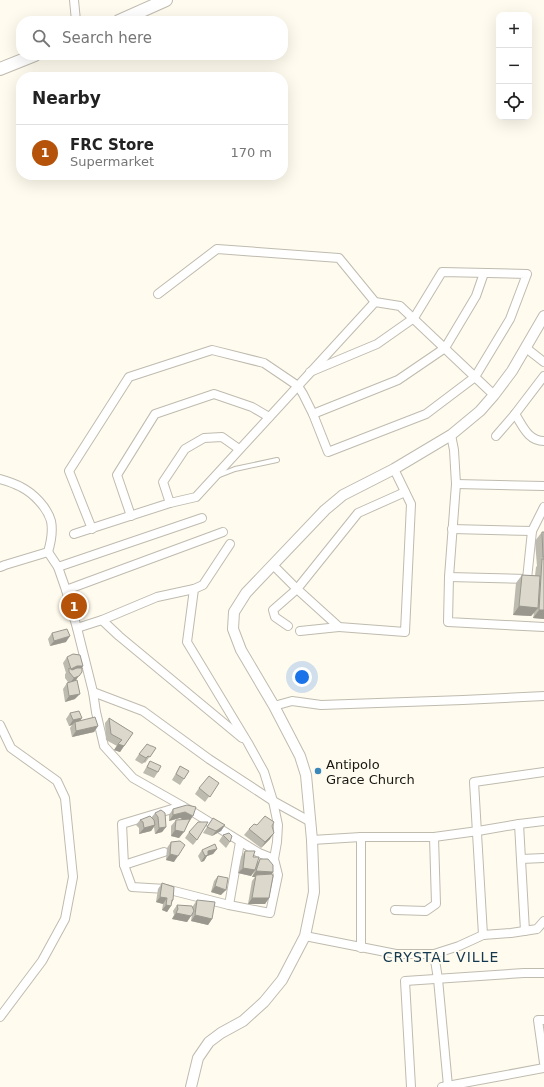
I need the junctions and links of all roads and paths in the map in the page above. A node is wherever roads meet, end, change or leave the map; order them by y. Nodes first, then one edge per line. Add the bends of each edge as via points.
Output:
1 (74, 0) edge
2 (166, 0) edge
3 (76, 16) edge
4 (130, 16) edge
5 (22, 60) edge
6 (0, 69) edge
7 (484, 273) junction
8 (158, 294) dead end
9 (375, 302) junction
10 (544, 316) edge
11 (414, 318) junction
12 (445, 348) junction
13 (526, 348) junction
14 (544, 362) edge
15 (310, 372) junction
16 (544, 376) edge
17 (475, 377) junction
18 (298, 386) junction
19 (494, 395) junction
20 (313, 414) junction
21 (515, 414) junction
22 (269, 417) junction
23 (451, 435) junction
24 (496, 436) dead end
25 (544, 441) edge
26 (240, 449) junction
27 (277, 460) dead end
28 (394, 469) junction
29 (213, 478) junction
30 (0, 479) edge
31 (456, 484) junction
32 (544, 486) edge
33 (405, 492) junction
34 (170, 503) junction
35 (544, 507) edge
36 (131, 516) junction
37 (202, 518) dead end
38 (92, 528) junction
39 (452, 529) junction
40 (532, 531) junction
41 (223, 532) dead end
42 (74, 534) dead end
43 (230, 544) dead end
44 (48, 552) junction
45 (273, 565) junction
46 (0, 567) edge
47 (58, 567) junction
48 (449, 577) junction
49 (194, 589) junction
50 (297, 589) junction
51 (66, 590) junction
52 (102, 620) junction
53 (288, 626) dead end
54 (339, 627) junction
55 (544, 627) edge
56 (77, 628) junction
57 (300, 631) dead end
58 (93, 692) junction
59 (544, 696) edge
60 (274, 706) junction
61 (0, 725) edge
62 (248, 742) junction
63 (544, 772) edge
64 (274, 801) junction
65 (182, 806) junction
66 (544, 821) edge
67 (311, 822) junction
68 (519, 824) junction
69 (478, 831) junction
70 (361, 837) junction
71 (434, 837) junction
72 (312, 840) junction
73 (240, 842) junction
74 (164, 852) dead end
75 (544, 858) edge
76 (274, 859) junction
77 (521, 859) junction
78 (124, 865) junction
79 (229, 905) junction
80 (395, 910) dead end
81 (544, 921) edge
82 (525, 931) junction
83 (483, 935) junction
84 (305, 936) junction
85 (361, 948) junction
86 (434, 954) junction
87 (544, 973) edge
88 (438, 979) junction
89 (0, 1017) edge
90 (544, 1020) edge
91 (544, 1063) edge
92 (544, 1068) edge
93 (445, 1086) edge
94 (190, 1087) edge
95 (411, 1087) edge

1 - 3 street
2 - 4 main road
5 - 6 main road
7 - 11 street via 442,272
7 - 12 street via 476,296
7 - 17 street via 527,274 510,319
8 - 9 street via 218,249 339,258
9 - 11 street via 400,306
9 - 15 street
10 - 13 street
11 - 12 street
11 - 15 street via 377,344
12 - 17 street
12 - 20 street via 398,380
13 - 14 street
13 - 19 street
15 - 18 street
16 - 21 street
17 - 19 street
17 - 20 street via 426,414 328,452
18 - 20 street
18 - 22 street
18 - 38 street via 264,363 212,350 129,378 69,471
19 - 23 street via 480,411
21 - 24 street
21 - 25 street via 531,438
22 - 26 street
22 - 36 street via 252,407 214,394 155,414 117,475
23 - 28 street
23 - 31 street
26 - 29 street
26 - 34 street via 222,437 204,438 184,448 163,482
27 - 29 lane via 236,469
28 - 33 street
28 - 45 street via 343,495 325,510
29 - 34 street via 196,496
30 - 44 street via 21,487 34,496 45,509 51,521 52,538
31 - 32 street
31 - 39 street
33 - 50 street via 358,513
33 - 54 street via 411,504 405,632
34 - 36 street
35 - 40 street
36 - 38 street
37 - 47 street
38 - 42 street
39 - 40 street
39 - 48 street
40 - 48 street via 527,579
41 - 51 street
43 - 49 street via 203,585
44 - 46 street
44 - 47 street
45 - 50 street
45 - 60 street via 246,593 234,612 233,629 241,650
47 - 51 street
48 - 55 street via 448,622
49 - 52 street via 157,597
49 - 62 street via 187,642
50 - 53 street via 273,610 275,617
50 - 54 street
51 - 56 street
52 - 56 street
52 - 62 street
54 - 57 street
56 - 58 street
58 - 64 street via 143,711
58 - 65 street via 104,746 133,778
59 - 60 street via 321,705 292,701
60 - 67 street via 300,756 306,775
61 - 89 street via 11,748 57,781 60,787 65,798 73,877 65,919 42,961
62 - 64 street via 264,772
63 - 69 street via 474,782
64 - 67 street
64 - 76 street via 278,825
65 - 73 street
65 - 78 street via 122,824
66 - 68 street
67 - 72 street
68 - 69 street
68 - 77 street
69 - 71 street
69 - 83 street
70 - 71 street
70 - 72 street
70 - 85 street
71 - 80 street via 436,904 426,911
72 - 84 street via 314,892
73 - 76 street
73 - 79 street
74 - 78 street
75 - 77 street
76 - 79 street via 278,875 270,913
77 - 82 street
78 - 79 street via 132,888 166,889
81 - 82 street via 538,929
82 - 83 street
83 - 86 street
84 - 85 street
84 - 94 street via 282,980 264,1002 243,1021 221,1032 209,1042 198,1058
85 - 86 street via 396,954
86 - 88 street
87 - 88 street
88 - 93 street
88 - 95 street via 405,981
90 - 91 street via 538,1020
92 - 93 street

